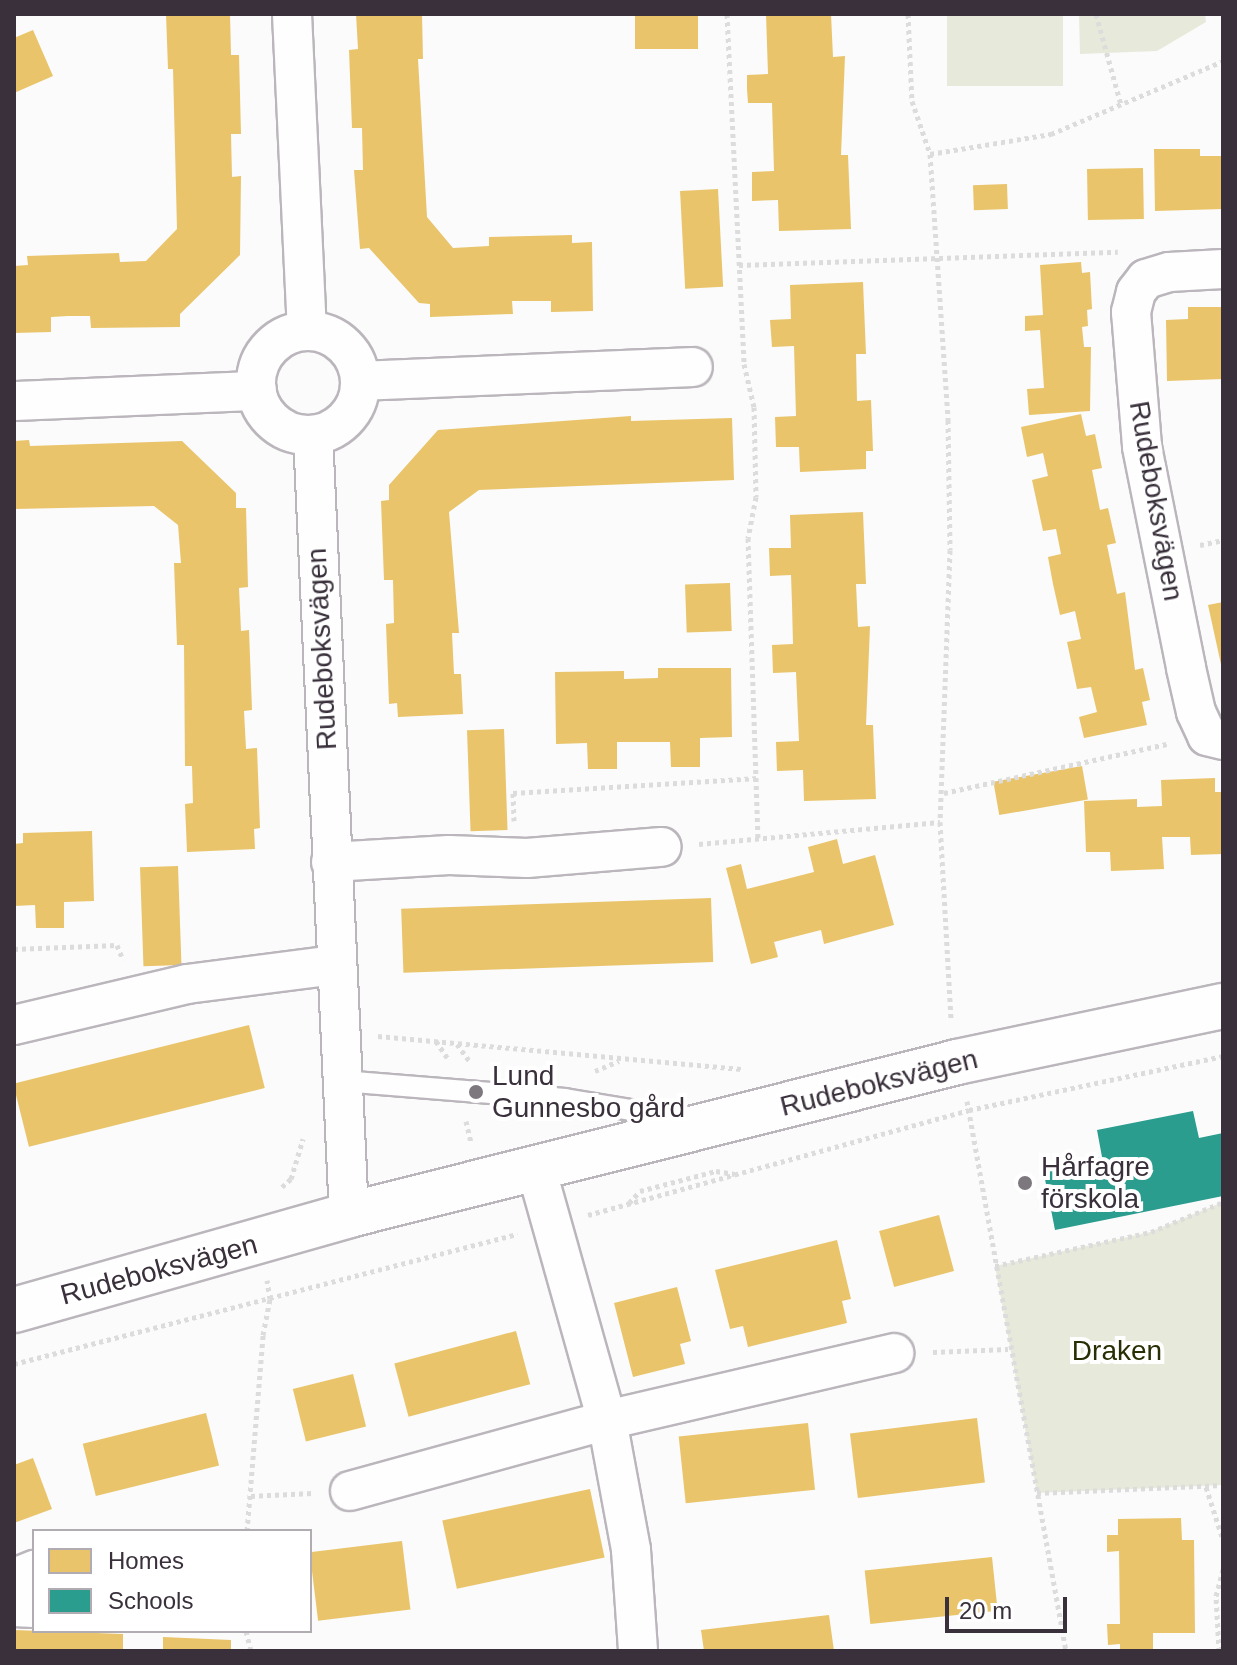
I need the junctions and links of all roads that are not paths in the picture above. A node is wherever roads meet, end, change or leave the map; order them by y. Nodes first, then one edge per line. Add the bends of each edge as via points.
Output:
1 (292, 14) edge
2 (1223, 269) edge
3 (307, 331) junction
4 (693, 367) dead end
5 (360, 381) junction
6 (257, 391) junction
7 (14, 401) edge
8 (313, 435) junction
9 (1215, 738) edge
10 (662, 847) road end
11 (331, 862) junction
12 (336, 965) junction
13 (1223, 1006) edge
14 (14, 1025) edge
15 (342, 1081) junction
16 (721, 1124) junction
17 (536, 1168) junction
18 (349, 1215) junction
19 (14, 1310) edge
20 (894, 1353) road end
21 (607, 1420) junction
22 (350, 1491) road end
23 (638, 1651) edge

1 - 3 street
2 - 9 street, Rudeboksvägen via 1146,279 1131,312 1142,447 1196,712
3 - 5 street via 323,333 349,351
3 - 6 street via 290,335 269,350 257,373
4 - 5 street
5 - 8 street via 353,410 344,421
6 - 7 street
6 - 8 street via 270,419 297,434
8 - 11 street, Rudeboksvägen
10 - 11 street
11 - 12 street, Rudeboksvägen
12 - 14 street via 139,995
12 - 15 street, Rudeboksvägen
13 - 16 street, Rudeboksvägen via 957,1062
15 - 16 lane via 565,1099
15 - 18 street, Rudeboksvägen
16 - 17 street, Rudeboksvägen
17 - 18 street, Rudeboksvägen
17 - 21 street
18 - 19 street, Rudeboksvägen
20 - 21 street
21 - 22 street
21 - 23 street via 631,1550

